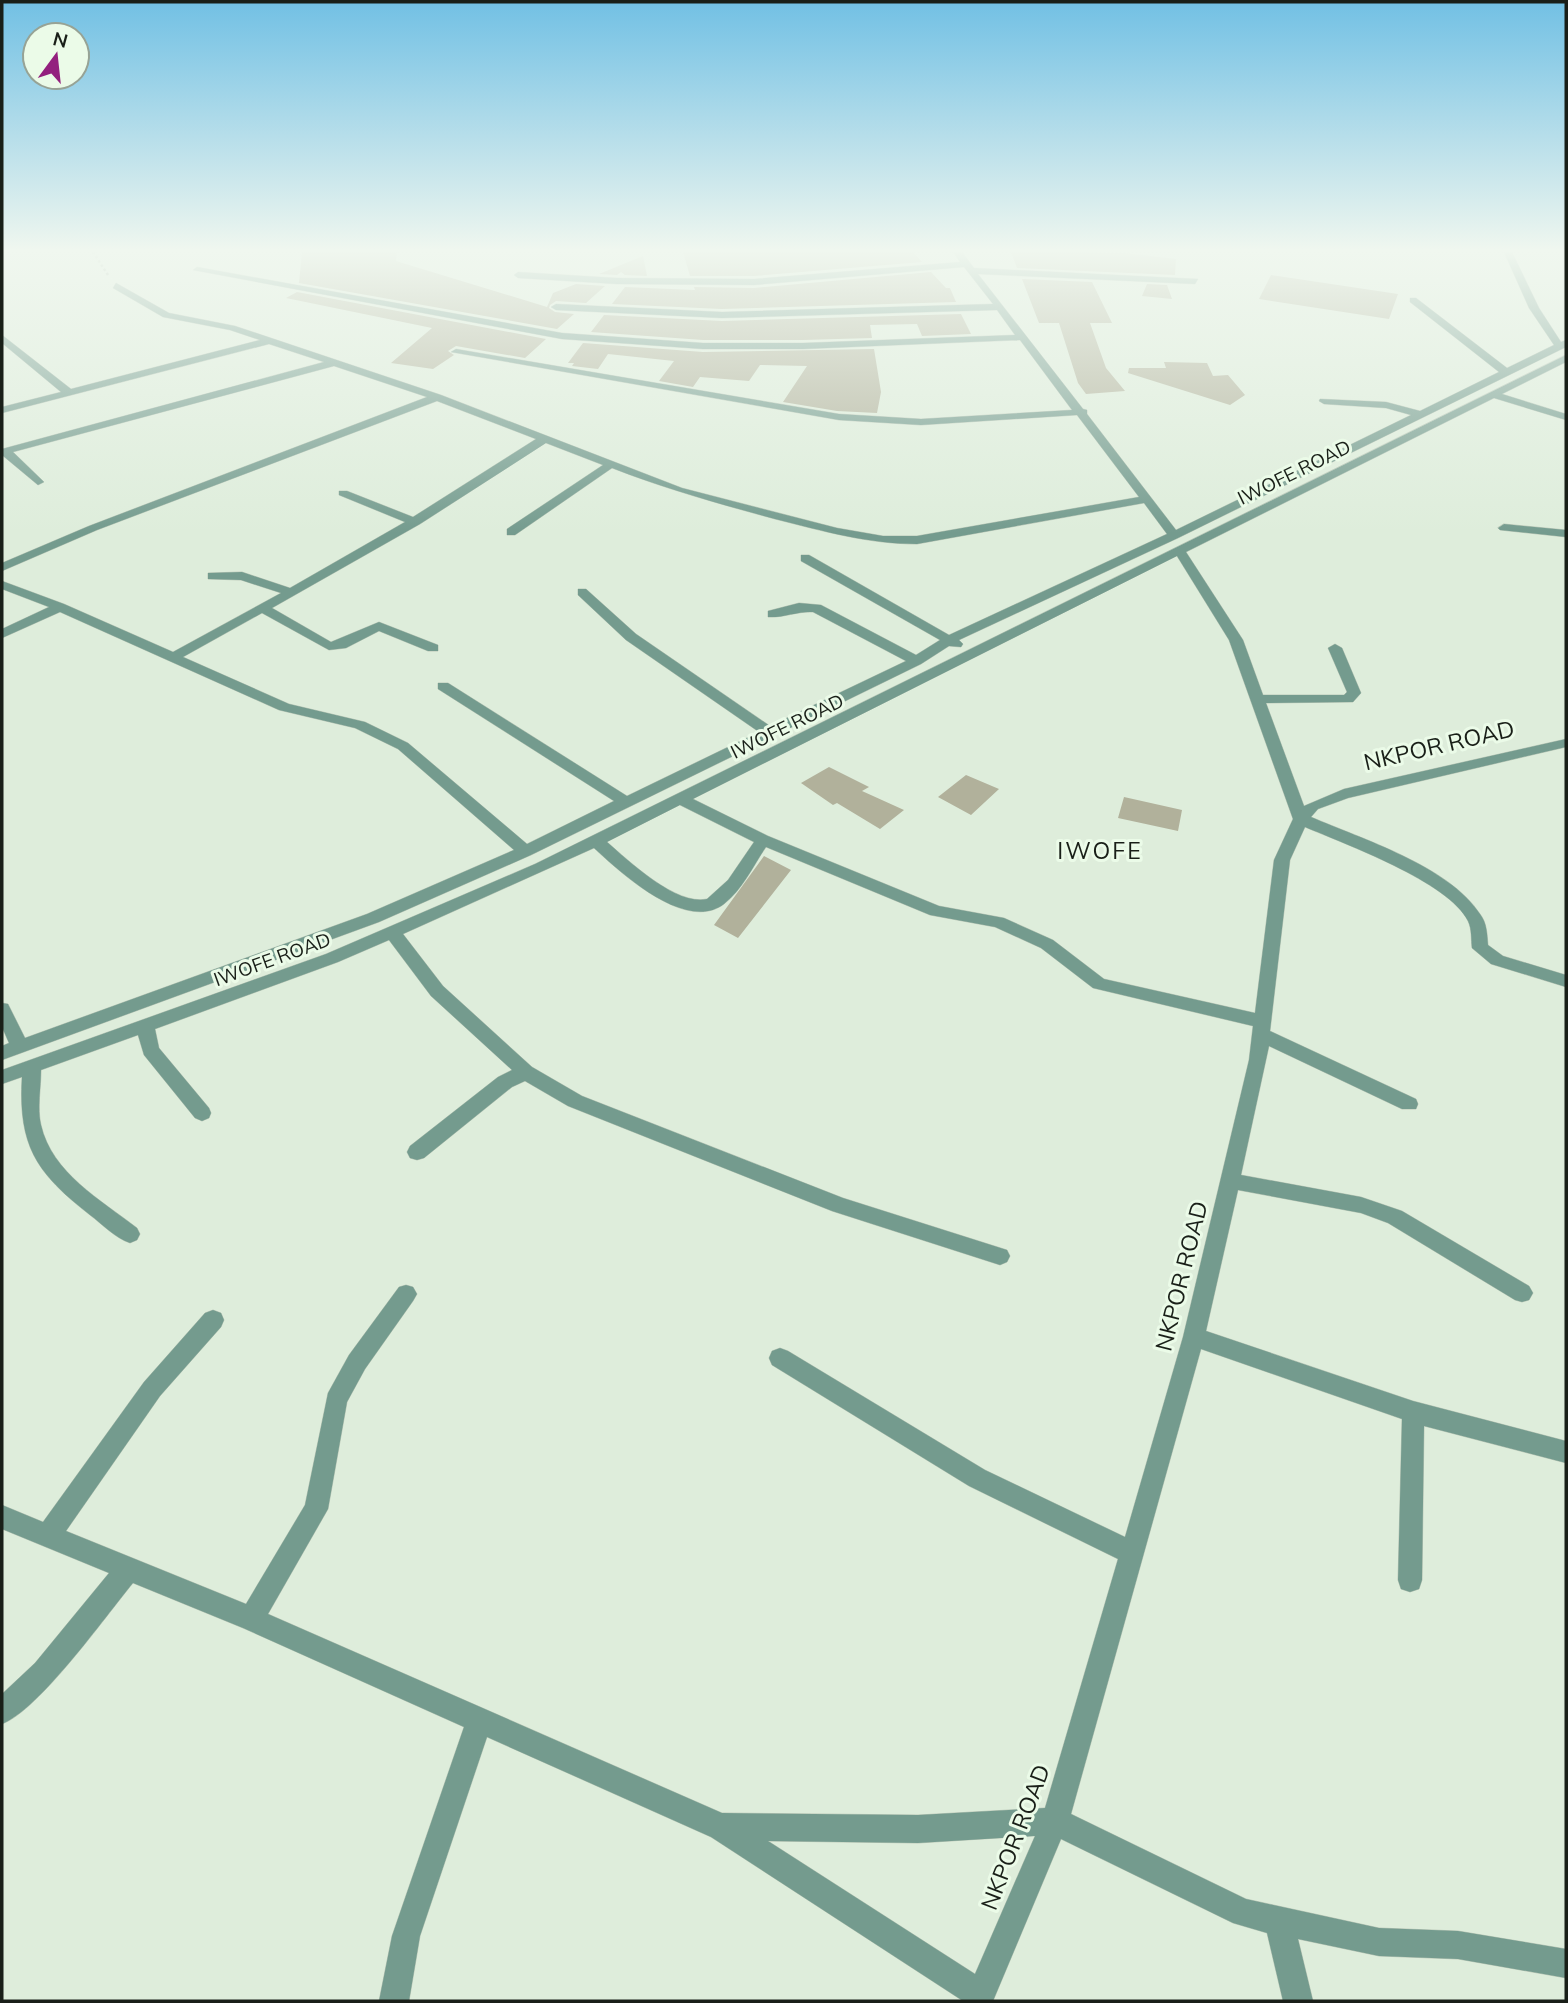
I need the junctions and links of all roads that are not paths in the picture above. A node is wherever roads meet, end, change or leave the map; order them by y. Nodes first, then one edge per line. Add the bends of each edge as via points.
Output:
1 (11, 345) edge
2 (249, 345) edge
3 (286, 345) edge
4 (695, 345) edge
5 (816, 345) edge
6 (1031, 345) edge
7 (1472, 345) edge
8 (1564, 349) edge
9 (456, 352) dead end
10 (332, 363) junction
11 (1506, 372) junction
12 (67, 391) junction
13 (1495, 395) junction
14 (437, 397) junction
15 (1324, 401) dead end
16 (2, 410) edge
17 (1083, 412) junction
18 (1421, 414) junction
19 (1566, 417) edge
20 (544, 439) junction
21 (4, 451) edge
22 (610, 465) junction
23 (38, 482) dead end
24 (343, 493) dead end
25 (1149, 499) junction
26 (416, 522) junction
27 (1504, 528) dead end
28 (511, 532) dead end
29 (1566, 534) edge
30 (1174, 535) junction
31 (1180, 550) junction
32 (806, 558) dead end
33 (2, 567) edge
34 (212, 576) dead end
35 (2, 585) edge
36 (291, 592) junction
37 (582, 592) dead end
38 (60, 607) junction
39 (262, 608) junction
40 (773, 614) dead end
41 (2, 634) edge
42 (949, 640) junction
43 (433, 648) dead end
44 (1335, 648) dead end
45 (973, 656) junction
46 (174, 657) junction
47 (916, 661) junction
48 (443, 686) dead end
49 (1257, 699) junction
50 (770, 733) junction
51 (1566, 743) edge
52 (681, 799) junction
53 (626, 802) junction
54 (1301, 819) junction
55 (763, 840) junction
56 (596, 841) junction
57 (525, 851) junction
58 (392, 932) junction
59 (1566, 981) edge
60 (2, 1009) edge
61 (145, 1026) junction
62 (1262, 1028) junction
63 (20, 1046) junction
64 (2, 1053) edge
65 (32, 1067) junction
66 (526, 1072) junction
67 (2, 1077) edge
68 (1409, 1104) dead end
69 (202, 1113) dead end
70 (417, 1152) dead end
71 (1232, 1181) junction
72 (130, 1234) dead end
73 (1000, 1256) dead end
74 (1522, 1293) dead end
75 (406, 1294) dead end
76 (213, 1320) dead end
77 (1194, 1337) junction
78 (780, 1358) dead end
79 (1413, 1412) junction
80 (1566, 1452) edge
81 (2, 1517) edge
82 (48, 1536) junction
83 (1132, 1553) junction
84 (129, 1568) junction
85 (1410, 1580) dead end
86 (251, 1619) junction
87 (2, 1712) edge
88 (480, 1719) junction
89 (1055, 1821) junction
90 (722, 1827) junction
91 (1279, 1921) junction
92 (1566, 1964) edge
93 (979, 1998) edge
94 (394, 2001) edge
95 (1298, 2001) edge

1 - 12 street
2 - 12 street
3 - 10 street
4 - 5 street
6 - 17 street
7 - 11 street
8 - 11 street, IWOFE ROAD
8 - 13 street, IWOFE ROAD
9 - 17 street via 839,417 921,422
10 - 14 street
10 - 21 street
11 - 18 street, IWOFE ROAD
12 - 16 street
13 - 19 street
13 - 31 street, IWOFE ROAD
14 - 20 street
14 - 33 street
15 - 18 street via 1386,405
17 - 25 street
18 - 30 street, IWOFE ROAD
20 - 22 street
20 - 26 street
21 - 23 street
22 - 25 street via 743,510 883,540 917,540
22 - 28 street
24 - 26 street
25 - 30 street
26 - 36 street
27 - 29 street
30 - 42 street, IWOFE ROAD
31 - 45 street, IWOFE ROAD
31 - 49 street via 1236,640
32 - 42 street
34 - 36 street via 242,576
35 - 38 street
36 - 39 street
37 - 50 street via 631,637
38 - 41 street
38 - 46 street
39 - 43 street via 329,646 341,645 379,626
39 - 46 street
40 - 47 street via 816,608
42 - 45 street
42 - 47 street, IWOFE ROAD
44 - 49 street via 1354,694 1348,699
45 - 52 street, IWOFE ROAD
46 - 57 street via 284,707 360,726 403,746
47 - 50 street, IWOFE ROAD
48 - 53 street
49 - 54 street
50 - 53 street, IWOFE ROAD
51 - 54 street, NKPOR ROAD via 1344,794 1313,806
52 - 55 street
52 - 56 street, IWOFE ROAD
53 - 57 street, IWOFE ROAD
54 - 59 street via 1451,890 1474,916 1480,948 1497,960
54 - 62 street, NKPOR ROAD via 1282,860
55 - 56 street via 727,890 707,906 675,898 645,883
55 - 62 street via 936,911 998,922 1047,944 1099,984
56 - 58 street, IWOFE ROAD
57 - 63 street, IWOFE ROAD via 373,918
58 - 61 street, IWOFE ROAD
58 - 66 street via 437,991
60 - 63 street
61 - 65 street, IWOFE ROAD
61 - 69 street via 150,1050
62 - 68 street
62 - 71 street, NKPOR ROAD
63 - 64 street, IWOFE ROAD
65 - 67 street, IWOFE ROAD
65 - 72 street via 32,1124 38,1148 52,1170
66 - 70 street via 505,1082
66 - 73 street via 575,1101 839,1205
71 - 74 street via 1361,1205 1395,1217
71 - 77 street, NKPOR ROAD
75 - 86 street via 336,1400 316,1508
76 - 82 street via 152,1389
77 - 79 street
77 - 83 street, NKPOR ROAD
78 - 83 street via 976,1478
79 - 80 street
79 - 85 street
81 - 82 street
82 - 84 street
83 - 89 street, NKPOR ROAD
84 - 86 street
84 - 87 street via 44,1672
86 - 88 street
88 - 90 street
88 - 94 street via 406,1936
89 - 90 street via 918,1829
89 - 91 street via 1243,1913
89 - 93 street, NKPOR ROAD
90 - 93 street
91 - 92 street via 1379,1942 1458,1945
91 - 95 street

